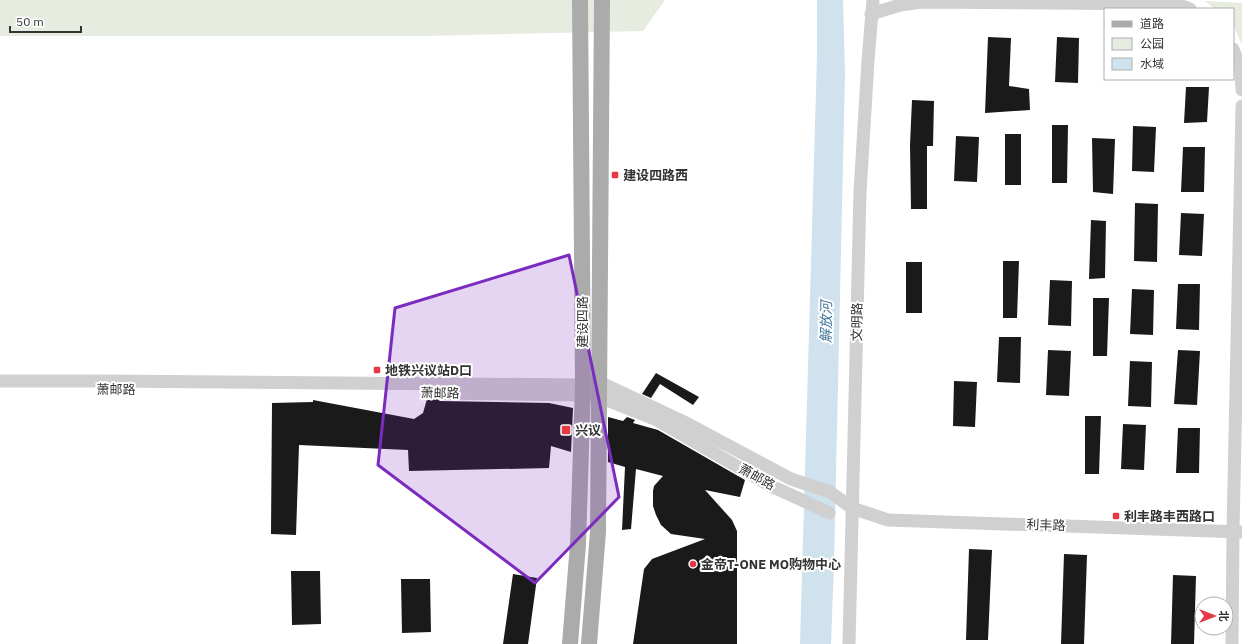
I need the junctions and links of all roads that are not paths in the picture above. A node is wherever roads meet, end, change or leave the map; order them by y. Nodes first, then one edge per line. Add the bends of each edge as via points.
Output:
1 (580, 0) edge
2 (602, 0) edge
3 (873, 0) edge
4 (1187, 8) edge
5 (871, 14) junction
6 (1234, 52) edge
7 (1242, 90) edge
8 (1242, 106) edge
9 (0, 381) edge
10 (0, 389) edge
11 (583, 390) junction
12 (599, 390) junction
13 (852, 508) junction
14 (1237, 532) edge
15 (570, 644) edge
16 (589, 644) edge
17 (849, 644) edge
18 (1232, 644) edge

1 - 11 main road, 建设四路
2 - 12 main road, 建设四路
3 - 5 street, 文明路
4 - 5 street via 1177,4 922,2 900,5
5 - 13 street, 文明路 via 860,192
6 - 7 street via 1241,70
8 - 14 street
9 - 11 street, 萧邮路 via 375,383
10 - 11 street, 萧邮路
11 - 12 street
11 - 15 main road, 建设四路 via 578,544
12 - 13 street via 688,424 791,480 830,492
12 - 13 street, 萧邮路, bridge via 657,420 771,486 829,513
12 - 16 main road, 建设四路 via 598,532
13 - 14 street, 利丰路 via 888,520
13 - 17 street, 文明路
14 - 18 street

